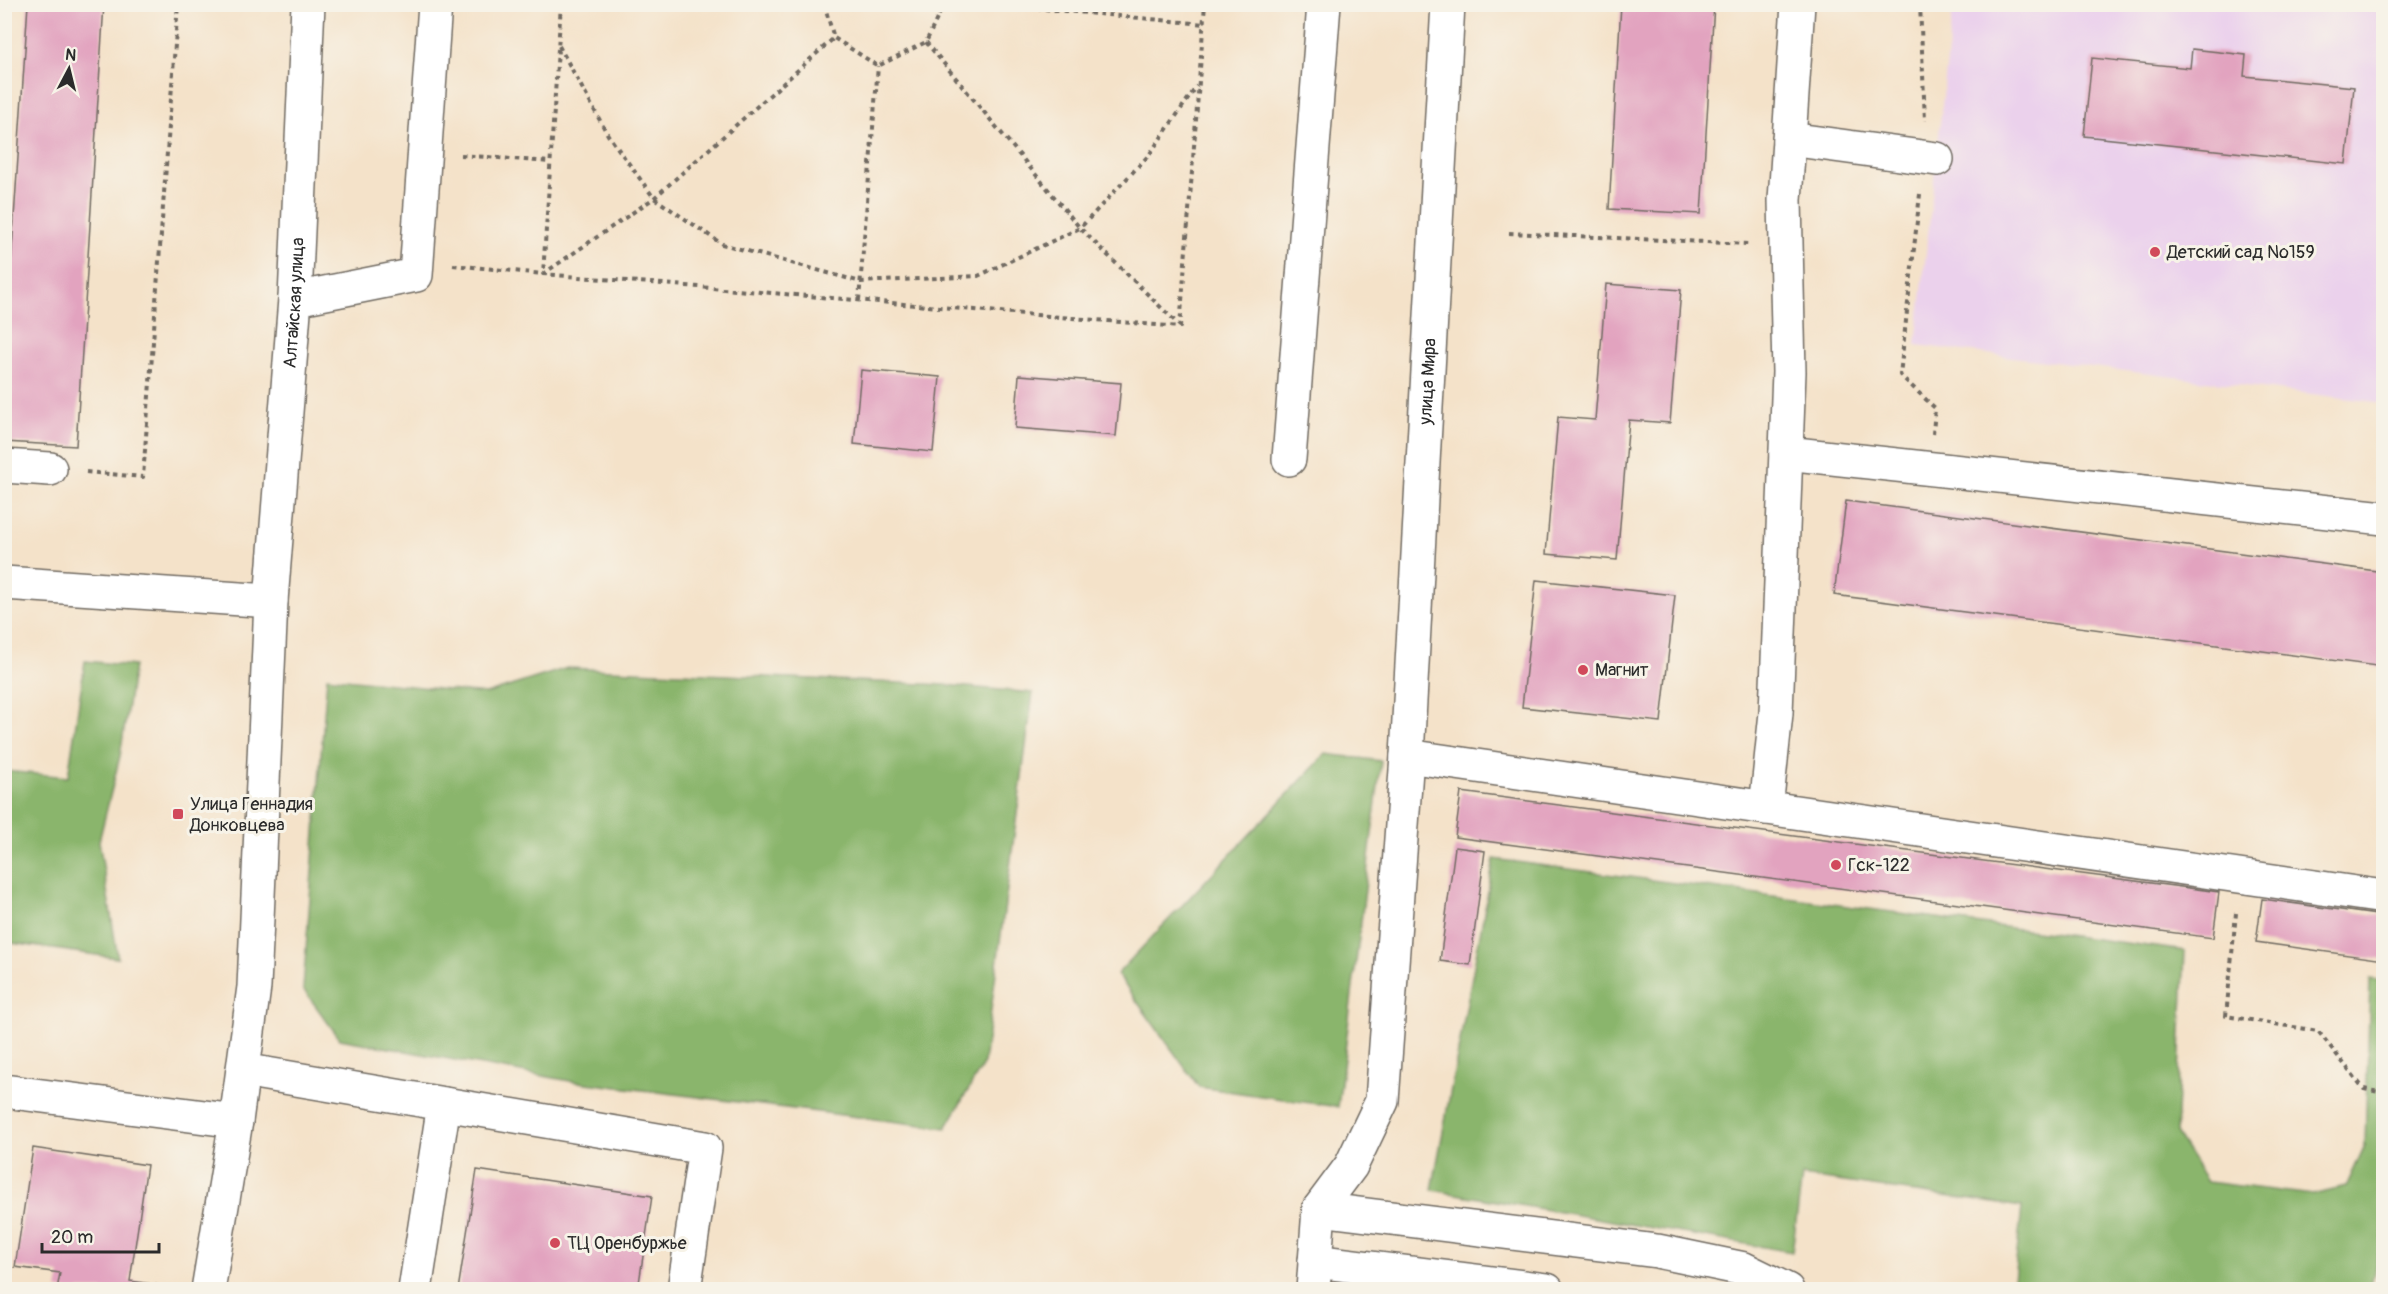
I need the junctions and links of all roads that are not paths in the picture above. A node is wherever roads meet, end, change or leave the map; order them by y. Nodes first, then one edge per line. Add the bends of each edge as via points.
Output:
1 (308, 4) edge
2 (435, 4) edge
3 (1324, 4) edge
4 (1448, 4) edge
5 (1798, 4) edge
6 (1789, 139) junction
7 (1931, 158) road end
8 (295, 299) junction
9 (1786, 453) junction
10 (1289, 459) dead end
11 (4, 466) edge
12 (50, 469) road end
13 (2384, 518) edge
14 (4, 583) edge
15 (271, 601) junction
16 (1407, 756) junction
17 (1766, 808) junction
18 (2384, 897) edge
19 (243, 1070) junction
20 (4, 1091) edge
21 (444, 1104) junction
22 (236, 1121) junction
23 (1319, 1209) junction
24 (1314, 1275) edge
25 (1499, 1286) edge
26 (208, 1290) edge
27 (415, 1290) edge
28 (684, 1290) edge
29 (1547, 1290) edge
30 (1787, 1290) edge

1 - 8 street, Алтайская улица
2 - 8 street via 416,274
3 - 10 street
4 - 16 street, улица Мира
5 - 6 street
6 - 7 street
6 - 9 street via 1785,200 1789,372
8 - 15 street, Алтайская улица
9 - 13 street
9 - 17 street via 1776,713
11 - 12 street
14 - 15 street
15 - 19 street, Алтайская улица via 254,987
16 - 17 street
16 - 23 street, улица Мира via 1382,1101 1351,1166
17 - 18 street
19 - 21 street
19 - 22 street, Алтайская улица
20 - 22 street
21 - 27 street
21 - 28 street via 705,1148
22 - 26 street, Алтайская улица
23 - 24 street
23 - 30 street via 1657,1251 1744,1269
24 - 25 street
25 - 29 street

